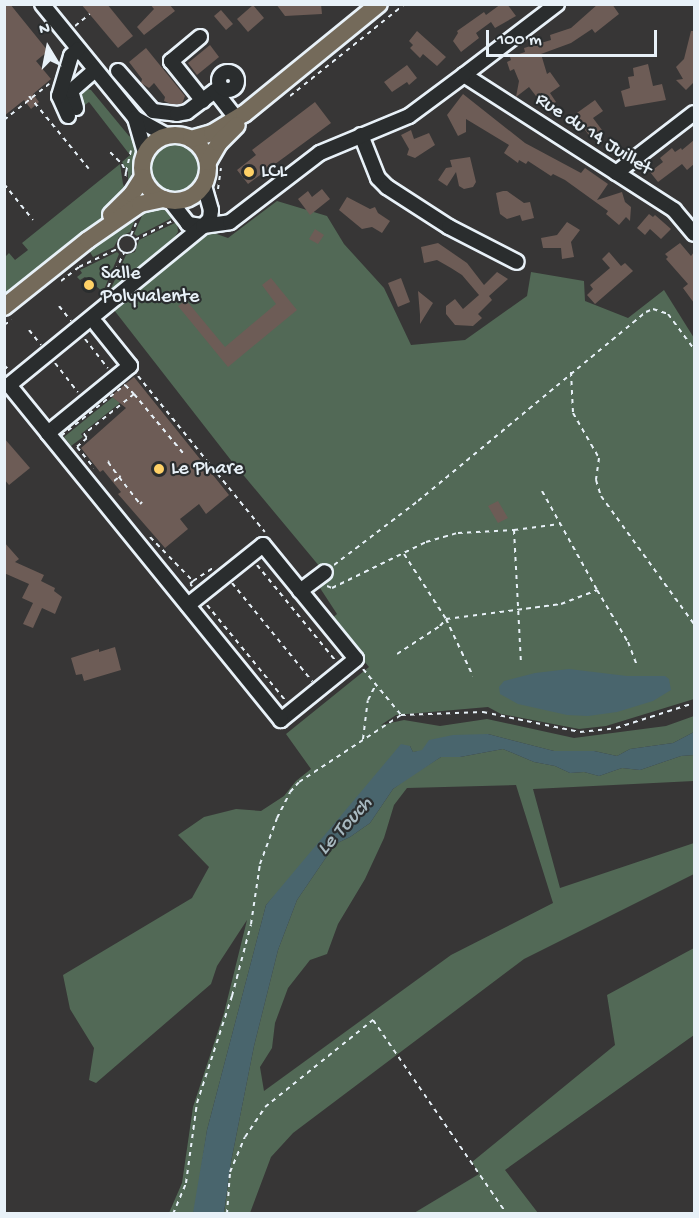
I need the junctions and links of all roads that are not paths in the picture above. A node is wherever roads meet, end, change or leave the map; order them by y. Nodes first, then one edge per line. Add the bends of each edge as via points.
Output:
1 (42, 4) edge
2 (379, 4) edge
3 (557, 4) edge
4 (200, 37) dead end
5 (78, 49) junction
6 (95, 70) junction
7 (118, 71) dead end
8 (464, 75) junction
9 (134, 89) junction
10 (119, 99) junction
11 (203, 101) junction
12 (694, 113) edge
13 (240, 116) junction
14 (135, 118) junction
15 (361, 135) junction
16 (167, 136) junction
17 (191, 139) junction
18 (138, 151) junction
19 (215, 163) junction
20 (616, 173) junction
21 (143, 177) junction
22 (204, 185) junction
23 (167, 201) junction
24 (214, 204) junction
25 (236, 217) junction
26 (184, 220) junction
27 (203, 226) junction
28 (694, 234) edge
29 (88, 240) junction
30 (178, 244) junction
31 (517, 262) dead end
32 (4, 307) edge
33 (97, 325) dead end
34 (48, 433) junction
35 (323, 578) road end
36 (300, 591) junction
37 (188, 605) junction

1 - 5 street
2 - 13 main road
3 - 8 street
4 - 11 street via 171,61
5 - 6 street
5 - 6 street via 71,56 59,96 72,112 71,91
6 - 10 street
7 - 9 street
8 - 15 street via 409,116
8 - 20 street, Rue du 14 Juillet
9 - 10 street
9 - 11 street via 158,112 182,113
10 - 14 street
11 - 13 street via 218,89
12 - 20 street
13 - 17 main road via 213,133
13 - 19 main road
14 - 16 street
14 - 18 street
15 - 25 street via 321,153
15 - 31 street via 383,184 449,227
16 - 17 main road
16 - 18 main road
17 - 19 main road
18 - 21 main road
19 - 22 main road
20 - 28 street, Rue du 14 Juillet via 674,210
21 - 23 main road via 150,190
21 - 29 main road
22 - 23 main road via 188,199
22 - 24 street
23 - 26 street
23 - 29 main road via 141,204
24 - 25 street via 221,219
24 - 27 street via 210,219
25 - 27 street via 224,224
26 - 27 street via 192,226
26 - 30 street
27 - 30 street
29 - 32 main road
30 - 34 street via 9,385
33 - 34 street via 130,366
34 - 37 street
35 - 36 street
36 - 37 street via 263,545
36 - 37 street via 356,659 281,720

